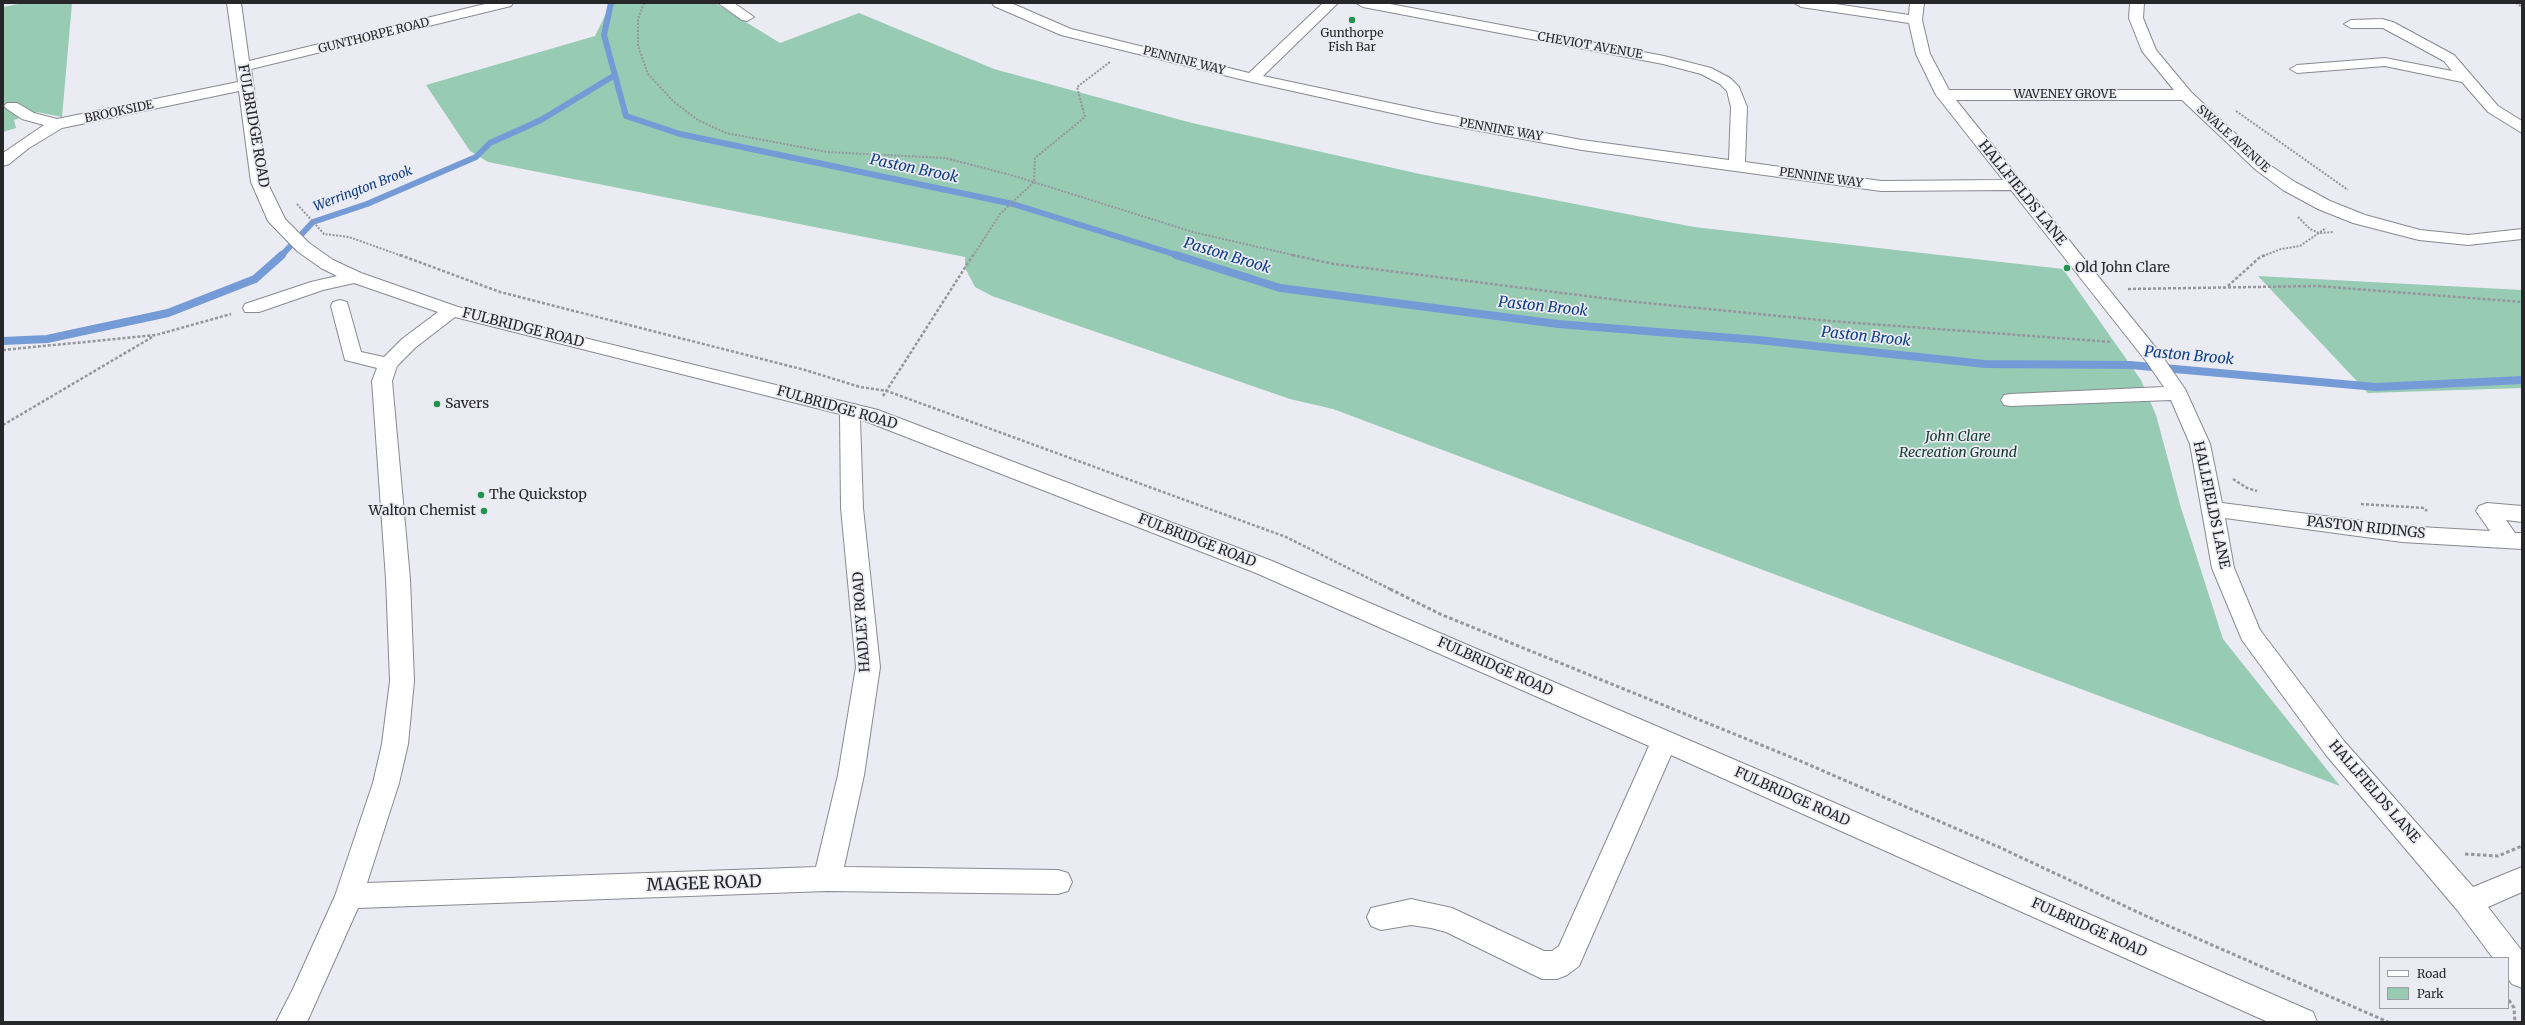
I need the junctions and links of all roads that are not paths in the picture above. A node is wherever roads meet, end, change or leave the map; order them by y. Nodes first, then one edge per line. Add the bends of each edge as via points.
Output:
1 (234, 3) edge
2 (506, 3) edge
3 (725, 3) edge
4 (999, 3) edge
5 (1331, 3) edge
6 (1363, 3) edge
7 (1801, 3) edge
8 (1917, 3) edge
9 (2137, 3) edge
10 (747, 17) dead end
11 (1915, 20) junction
12 (2351, 24) dead end
13 (2310, 53) dead end
14 (2330, 66) junction
15 (242, 68) junction
16 (2296, 69) dead end
17 (1252, 78) junction
18 (2469, 79) junction
19 (245, 86) junction
20 (1944, 95) junction
21 (2186, 95) junction
22 (12, 106) dead end
23 (57, 124) junction
24 (2522, 128) edge
25 (3, 161) edge
26 (1737, 167) junction
27 (2016, 185) junction
28 (2522, 234) edge
29 (355, 277) junction
30 (340, 306) dead end
31 (252, 308) road end
32 (452, 311) junction
33 (388, 364) junction
34 (2172, 386) junction
35 (2011, 400) dead end
36 (860, 412) junction
37 (2211, 510) junction
38 (2522, 514) edge
39 (2516, 541) edge
40 (1664, 741) junction
41 (827, 879) junction
42 (2522, 879) edge
43 (1058, 882) dead end
44 (349, 896) junction
45 (2468, 902) junction
46 (1381, 917) dead end
47 (2522, 974) edge
48 (291, 1022) edge
49 (2302, 1022) edge

1 - 15 street, FULBRIDGE ROAD
2 - 15 street, GUNTHORPE ROAD
3 - 10 street
4 - 17 street, PENNINE WAY via 1066,32
5 - 17 street
6 - 26 street, CHEVIOT AVENUE via 1664,60 1706,71 1725,81 1734,90 1739,107
7 - 11 street
8 - 11 street, HALLFIELDS LANE
9 - 21 street, SWALE AVENUE via 2136,18 2149,51
11 - 20 street, HALLFIELDS LANE via 1923,54
12 - 18 street via 2388,25 2452,60
13 - 14 street
14 - 16 street
14 - 18 street via 2385,62
15 - 19 street, FULBRIDGE ROAD
17 - 26 street, PENNINE WAY via 1438,118 1582,145
18 - 24 street via 2493,108
19 - 23 street, BROOKSIDE
19 - 29 street, FULBRIDGE ROAD via 259,182 270,209 284,230 303,247 327,264
20 - 21 street, WAVENEY GROVE
20 - 27 street, HALLFIELDS LANE
21 - 28 street, SWALE AVENUE via 2262,167 2310,198 2346,214 2420,235 2468,240
22 - 23 street via 28,116
23 - 25 street, BROOKSIDE
26 - 27 street, PENNINE WAY via 1881,186
27 - 34 street, HALLFIELDS LANE via 2153,357
29 - 31 street via 317,286
29 - 32 street, FULBRIDGE ROAD
30 - 33 street via 352,356
32 - 33 street
32 - 36 street, FULBRIDGE ROAD
33 - 44 street via 382,381 398,579 402,681 395,744 386,783
34 - 35 street
34 - 37 street, HALLFIELDS LANE via 2200,444
36 - 40 street, FULBRIDGE ROAD via 1264,567
36 - 41 street, HADLEY ROAD via 852,508 868,667 851,775
37 - 39 street, PASTON RIDINGS via 2402,534
37 - 45 street, HALLFIELDS LANE via 2223,568 2250,634 2335,748
38 - 39 street via 2487,511
40 - 46 street via 1569,956 1557,965 1542,965 1452,921 1431,915 1411,912
40 - 49 street, FULBRIDGE ROAD
41 - 43 street, MAGEE ROAD
41 - 44 street, MAGEE ROAD
42 - 45 street
44 - 48 street via 304,999
45 - 47 street, HALLFIELDS LANE

